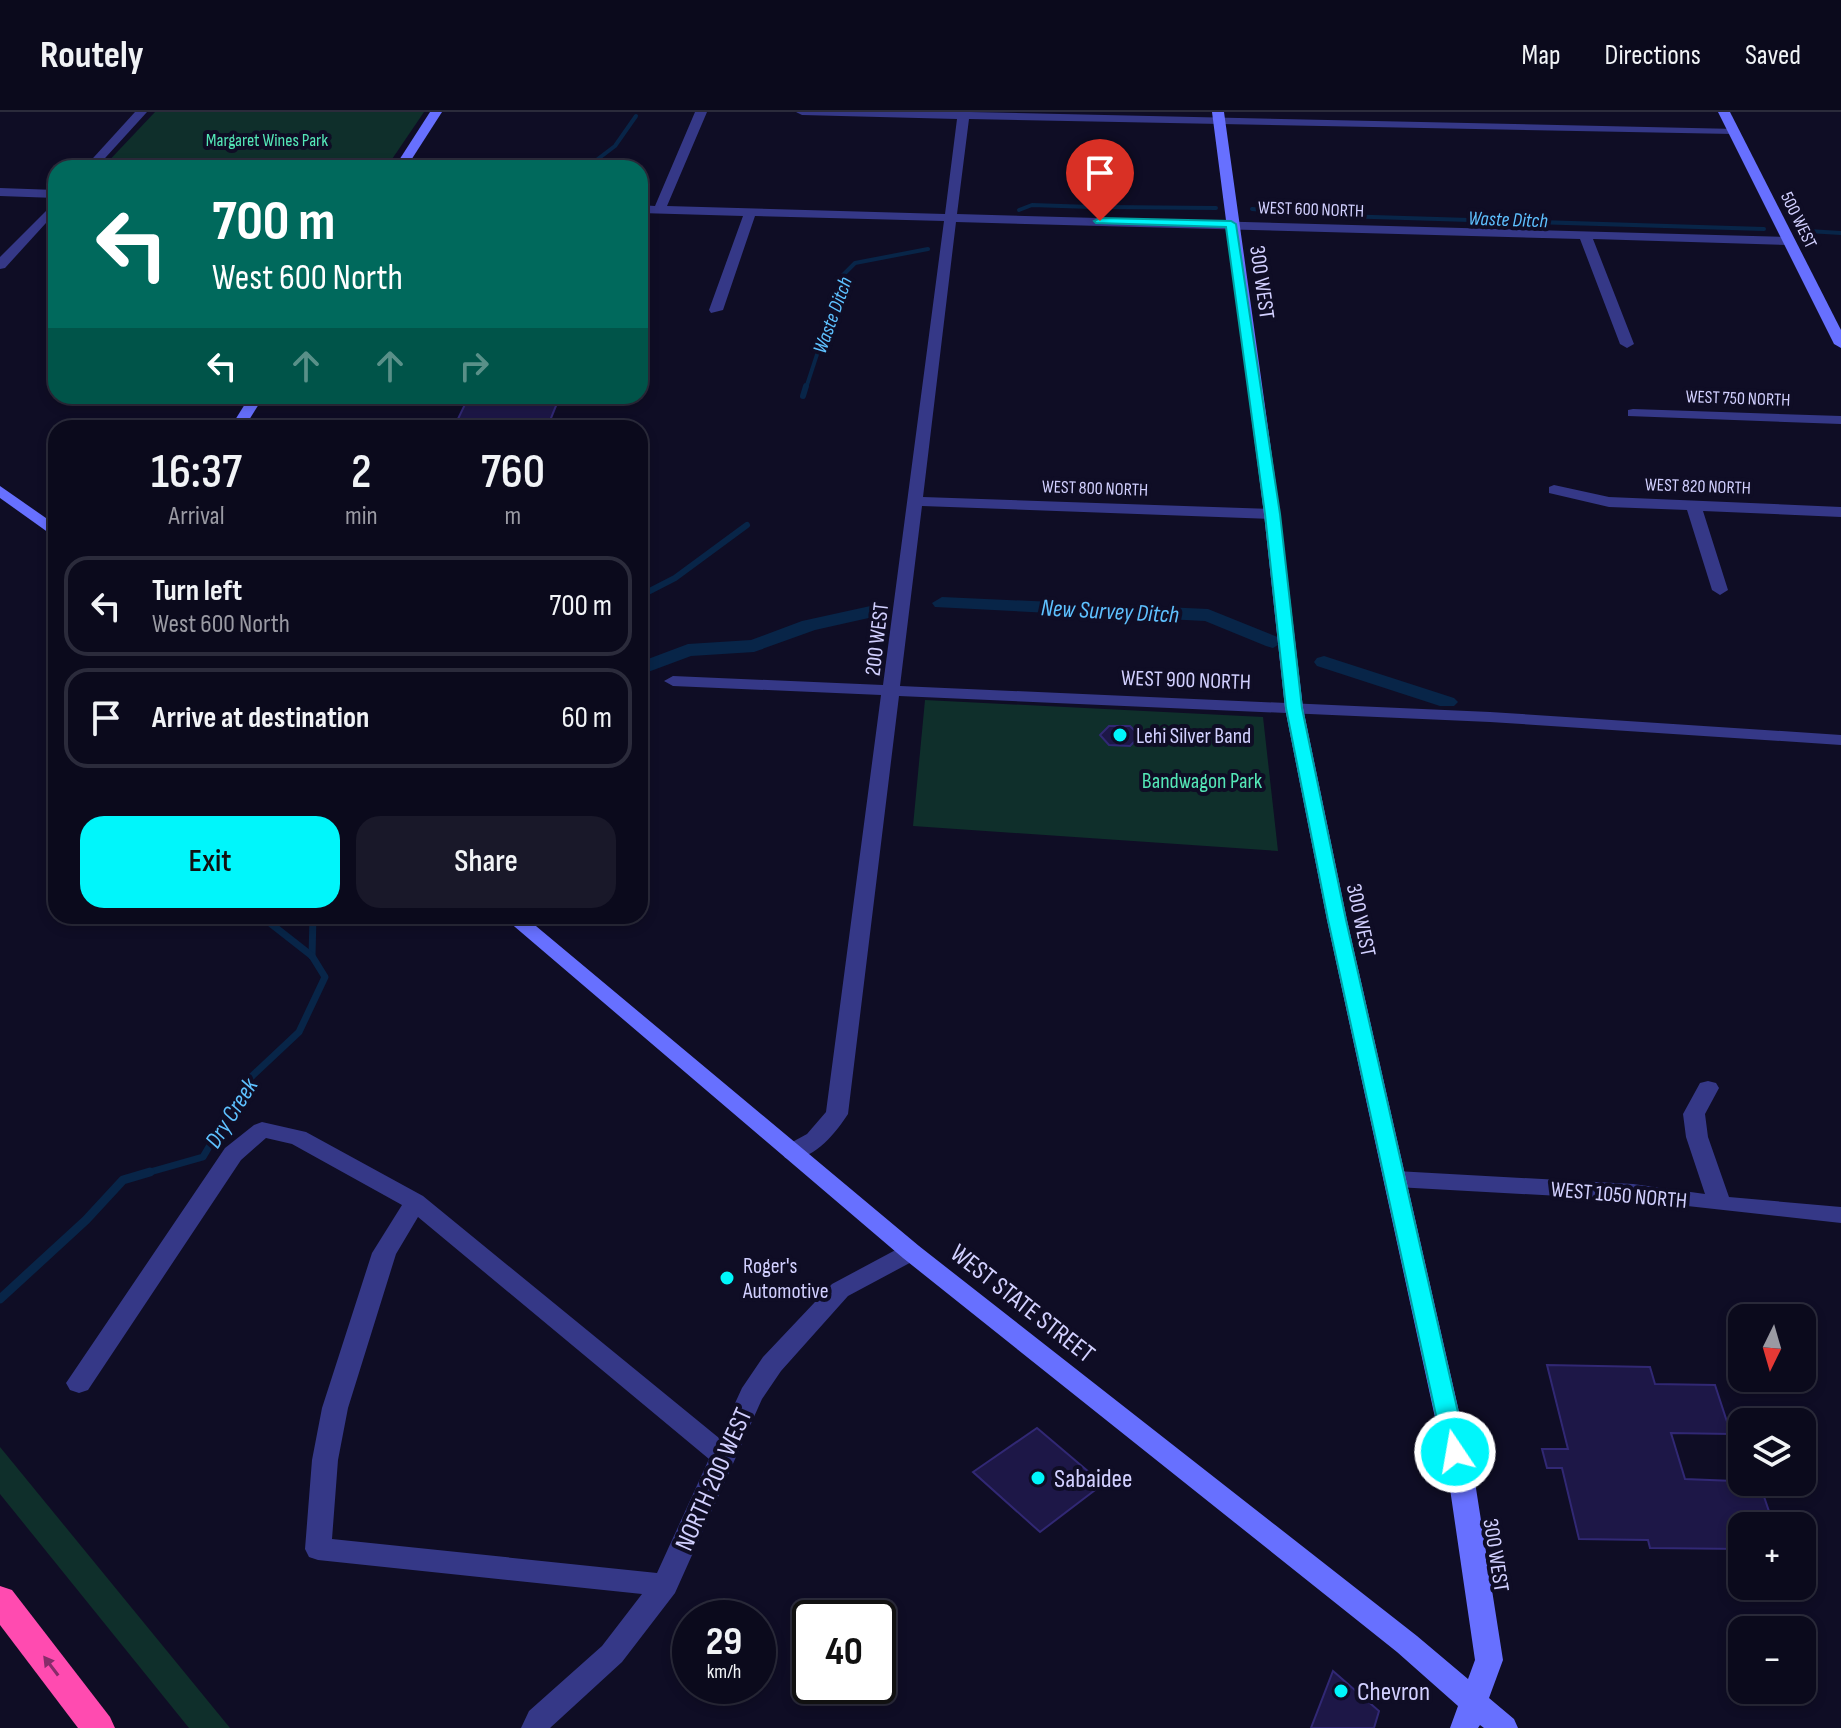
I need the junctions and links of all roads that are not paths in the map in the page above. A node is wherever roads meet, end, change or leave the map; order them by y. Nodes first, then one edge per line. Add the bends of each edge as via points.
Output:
1 (141, 112) edge
2 (436, 112) edge
3 (701, 112) edge
4 (802, 112) edge
5 (1724, 112) edge
6 (964, 114) edge
7 (1219, 116) edge
8 (1733, 131) junction
9 (97, 160) edge
10 (405, 160) edge
11 (0, 192) edge
12 (48, 194) edge
13 (648, 209) edge
14 (660, 209) junction
15 (750, 212) junction
16 (48, 214) edge
17 (949, 217) junction
18 (1231, 224) junction
19 (1585, 236) junction
20 (1789, 241) junction
21 (0, 265) edge
22 (716, 310) dead end
23 (1627, 344) dead end
24 (1841, 344) edge
25 (1633, 413) dead end
26 (1841, 420) edge
27 (1554, 490) dead end
28 (0, 491) edge
29 (916, 501) junction
30 (1694, 506) junction
31 (1841, 512) edge
32 (1272, 514) junction
33 (48, 527) edge
34 (1720, 590) dead end
35 (673, 681) dead end
36 (892, 689) junction
37 (1294, 708) junction
38 (1841, 740) edge
39 (522, 924) edge
40 (1708, 1088) dead end
41 (793, 1152) junction
42 (1396, 1179) junction
43 (415, 1202) junction
44 (1720, 1204) junction
45 (1841, 1215) edge
46 (911, 1252) junction
47 (79, 1383) dead end
48 (724, 1457) junction
49 (665, 1585) junction
50 (0, 1600) edge
51 (1473, 1700) junction
52 (98, 1728) edge
53 (535, 1728) edge
54 (1464, 1728) edge
55 (1504, 1728) edge

1 - 9 street
2 - 10 street
3 - 14 street
4 - 6 street
5 - 8 street, 500 WEST
6 - 7 street
6 - 17 street, 200 WEST
7 - 8 street
7 - 18 street, 300 WEST
8 - 20 street, 500 WEST
11 - 12 street
13 - 14 street, WEST 600 NORTH
14 - 15 street, WEST 600 NORTH
15 - 17 street, WEST 600 NORTH
15 - 22 street
16 - 21 street
17 - 18 street, WEST 600 NORTH
17 - 29 street, 200 WEST
18 - 19 street, WEST 600 NORTH
18 - 32 street, 300 WEST
19 - 20 street, WEST 600 NORTH
19 - 23 street
20 - 24 street, 500 WEST
25 - 26 street, WEST 750 NORTH
27 - 30 street, WEST 820 NORTH via 1609,502
28 - 33 street
29 - 32 street, WEST 800 NORTH
29 - 36 street, 200 WEST
30 - 31 street, WEST 820 NORTH
30 - 34 street
32 - 37 street, 300 WEST
35 - 36 street, WEST 900 NORTH
36 - 37 street, WEST 900 NORTH
36 - 41 street, 200 WEST via 837,1114 815,1139
37 - 38 street, WEST 900 NORTH
37 - 42 street, 300 WEST
39 - 41 street, WEST STATE STREET
40 - 44 street via 1694,1114
41 - 46 street, WEST STATE STREET
42 - 44 street, WEST 1050 NORTH via 1633,1192
42 - 51 street, 300 WEST via 1462,1482 1489,1660
43 - 47 street via 298,1137 262,1130 233,1154
43 - 48 street
43 - 49 street via 384,1253 335,1408 318,1549
44 - 45 street, WEST 1050 NORTH
46 - 48 street, NORTH 200 WEST via 840,1290 772,1364 751,1395
46 - 51 street, WEST STATE STREET
48 - 49 street, NORTH 200 WEST
49 - 53 street, NORTH 200 WEST via 612,1654
52 -> 50 highway
51 - 54 street, 300 WEST
51 - 55 street, WEST STATE STREET

